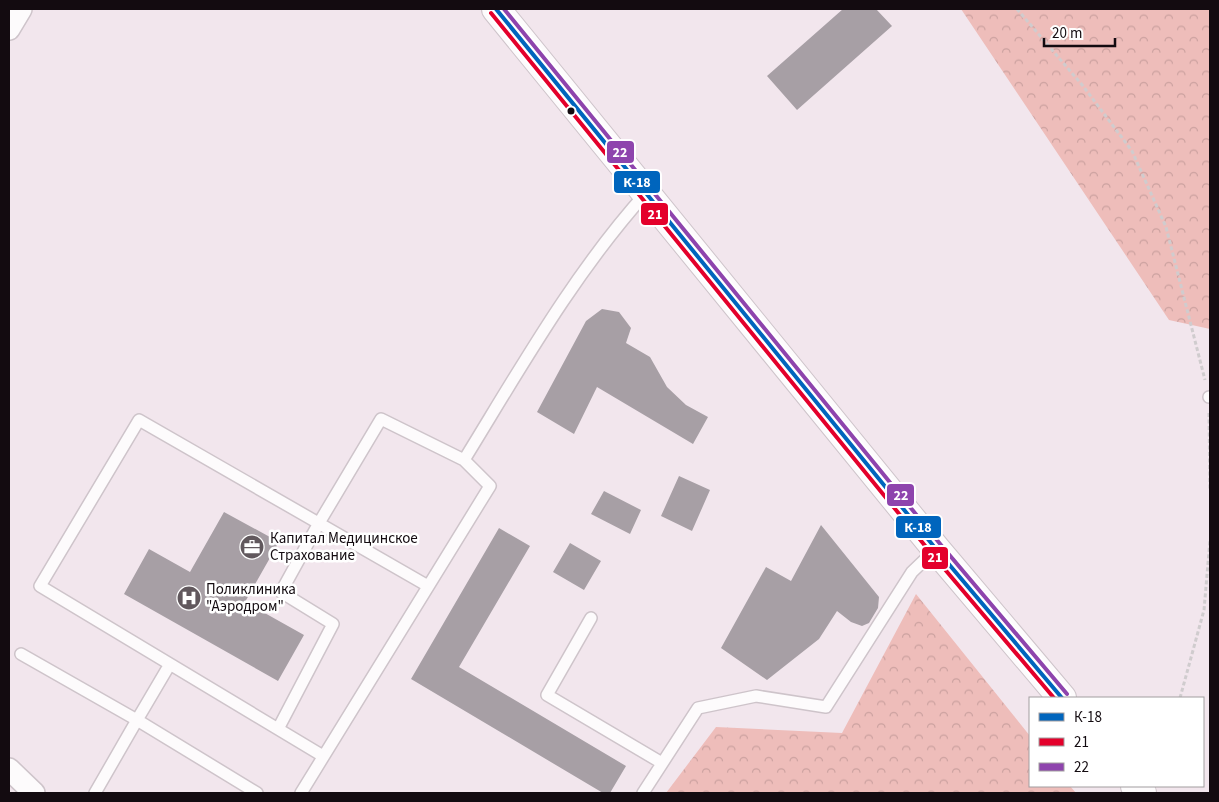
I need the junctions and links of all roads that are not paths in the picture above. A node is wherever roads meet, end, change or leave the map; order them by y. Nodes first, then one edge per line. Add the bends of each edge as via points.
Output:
1 (21, 9) edge
2 (496, 9) edge
3 (9, 29) edge
4 (646, 193) junction
5 (464, 460) junction
6 (319, 523) junction
7 (936, 549) junction
8 (428, 586) junction
9 (590, 618) dead end
10 (20, 654) dead end
11 (170, 664) junction
12 (1061, 697) edge
13 (137, 720) junction
14 (278, 729) junction
15 (323, 756) junction
16 (662, 763) junction
17 (9, 768) edge
18 (34, 793) edge
19 (95, 793) edge
20 (257, 793) edge
21 (300, 793) edge
22 (643, 793) edge

1 - 3 street
2 - 4 street
4 - 5 lane via 621,221 556,310
4 - 7 street
5 - 6 lane via 381,419
5 - 8 lane via 490,486
6 - 8 lane
6 - 11 lane via 139,420 40,586
6 - 14 lane via 281,592 333,624
7 - 12 street
7 - 16 lane via 912,572 826,707 756,696 698,708
8 - 15 lane
9 - 16 lane via 547,695
10 - 13 lane
11 - 13 lane
11 - 14 lane
13 - 19 lane
13 - 20 lane
14 - 15 lane
15 - 21 lane
16 - 22 lane
17 - 18 street

